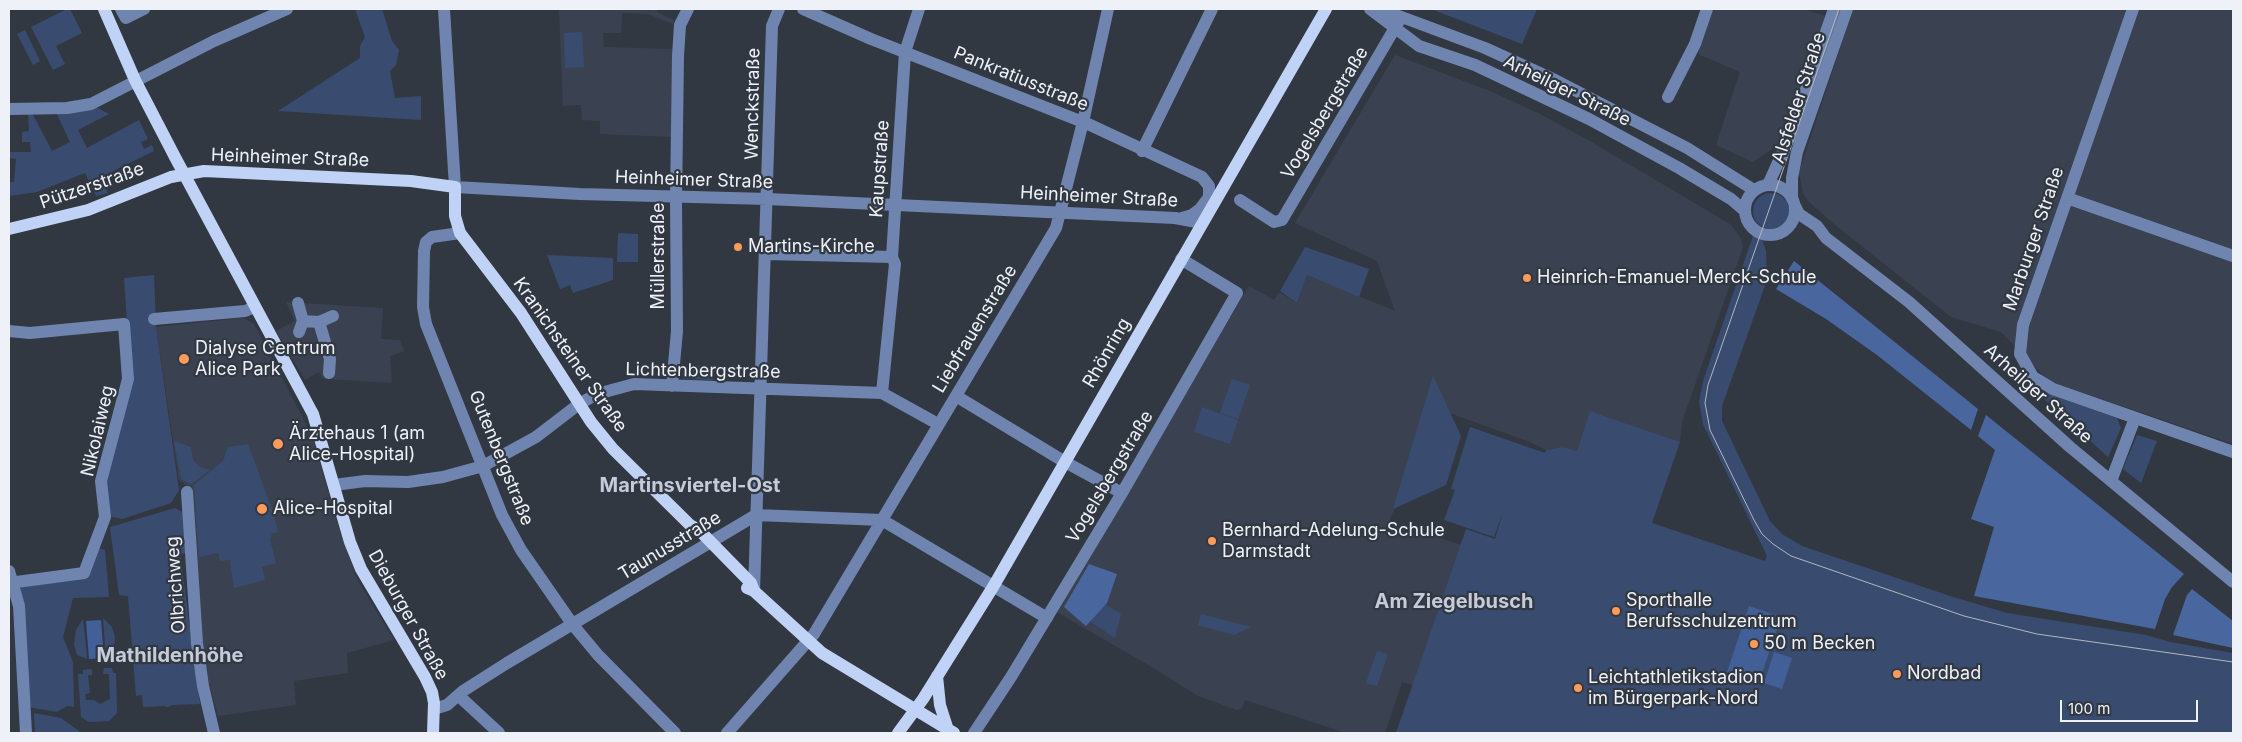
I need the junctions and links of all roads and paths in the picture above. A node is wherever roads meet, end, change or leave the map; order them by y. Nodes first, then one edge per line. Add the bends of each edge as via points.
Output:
1 (104, 9) edge
2 (121, 9) edge
3 (144, 9) edge
4 (287, 9) edge
5 (444, 9) edge
6 (688, 9) edge
7 (779, 9) edge
8 (803, 9) edge
9 (919, 9) edge
10 (1108, 9) edge
11 (1212, 9) edge
12 (1326, 9) edge
13 (1370, 9) edge
14 (1380, 9) edge
15 (1707, 9) edge
16 (1847, 9) edge
17 (2133, 9) edge
18 (1830, 10) edge
19 (1401, 16) junction
20 (1395, 28) junction
21 (906, 52) junction
22 (135, 80) junction
23 (1668, 97) dead end
24 (9, 109) edge
25 (1083, 122) junction
26 (1250, 140) junction
27 (1142, 150) junction
28 (185, 174) junction
29 (1768, 185) junction
30 (455, 187) junction
31 (1754, 190) junction
32 (676, 196) junction
33 (1208, 197) junction
34 (2067, 198) junction
35 (1240, 200) dead end
36 (1793, 202) junction
37 (768, 205) junction
38 (895, 205) junction
39 (1745, 211) junction
40 (1061, 213) junction
41 (1182, 218) junction
42 (1202, 223) junction
43 (1789, 226) junction
44 (9, 229) edge
45 (460, 233) junction
46 (1821, 233) junction
47 (766, 254) junction
48 (2233, 256) edge
49 (892, 257) junction
50 (1181, 259) junction
51 (298, 303) dead end
52 (252, 308) junction
53 (334, 316) dead end
54 (154, 319) dead end
55 (319, 322) junction
56 (9, 331) edge
57 (329, 373) dead end
58 (672, 386) junction
59 (761, 388) junction
60 (882, 393) junction
61 (956, 396) junction
62 (579, 404) junction
63 (2135, 418) junction
64 (938, 424) junction
65 (2233, 452) edge
66 (1065, 462) junction
67 (483, 466) junction
68 (2110, 481) junction
69 (334, 485) junction
70 (187, 492) dead end
71 (1122, 493) junction
72 (756, 515) junction
73 (882, 520) junction
74 (708, 544) junction
75 (10, 579) edge
76 (2233, 582) edge
77 (993, 587) junction
78 (754, 591) junction
79 (1046, 618) junction
80 (573, 625) junction
81 (809, 641) junction
82 (937, 676) junction
83 (459, 696) junction
84 (434, 709) junction
85 (915, 711) junction
86 (951, 732) edge
87 (26, 733) edge
88 (214, 733) edge
89 (433, 733) edge
90 (499, 733) edge
91 (675, 733) edge
92 (727, 733) edge
93 (898, 733) edge
94 (974, 733) edge

1 - 22 main road, Dieburger Straße
2 - 3 street via 126,18
4 - 22 street via 214,40
5 - 30 street
6 - 32 street, Müllerstraße via 680,25
7 - 37 street, Wenckstraße via 772,26
8 - 21 street, Pankratiusstraße
9 - 21 street, Kaupstraße
10 - 25 street, Liebfrauenstraße
11 - 27 street
12 - 26 main road, Rhönring
13 - 20 street, Arheilger Straße
14 - 19 street, Arheilger Straße
15 - 23 street via 1695,44
16 - 36 street, Alsfelder Straße via 1797,152 1792,178
17 - 34 street, Marburger Straße
18 - 29 street, Alsfelder Straße via 1790,136
19 - 20 street, Vogelsbergstraße
19 - 31 street, Arheilger Straße via 1485,48 1554,80 1686,148
20 - 35 street, Vogelsbergstraße via 1282,220 1275,222
20 - 39 street, Arheilger Straße via 1419,46 1475,65 1589,119 1680,168
21 - 25 street, Pankratiusstraße
21 - 38 street, Kaupstraße
22 - 24 street via 91,104 67,108
22 - 28 main road, Dieburger Straße
25 - 27 street, Pankratiusstraße
25 - 40 street, Liebfrauenstraße
26 - 33 main road via 1241,143
26 - 42 main road, Rhönring
27 - 33 street, Pankratiusstraße via 1202,176 1209,186
28 - 30 main road, Heinheimer Straße via 204,171 411,181
28 - 44 main road, Pützerstraße via 88,210
28 - 52 main road, Dieburger Straße via 188,195
29 - 31 street
29 - 36 street, Arheilger Straße via 1782,188
30 - 32 street, Heinheimer Straße
30 - 45 main road, Kranichsteiner Straße via 455,216
31 - 39 street
32 - 37 street, Heinheimer Straße
32 - 58 street, Müllerstraße via 678,331
33 - 41 street via 1200,209
34 - 48 street
34 - 63 street, Marburger Straße via 2023,325 2020,354 2033,377 2053,389
36 - 43 street via 1793,220
36 - 46 street, Arheilger Straße via 1799,214 1817,226
37 - 38 street, Heinheimer Straße
37 - 47 street, Wenckstraße
38 - 40 street, Heinheimer Straße
38 - 49 street, Kaupstraße
39 - 43 street, Arheilger Straße via 1751,227 1760,233 1778,234
40 - 41 street, Heinheimer Straße
40 - 61 street, Liebfrauenstraße via 1056,228
41 - 42 street, Heinheimer Straße
42 - 50 main road, Rhönring
43 - 46 street, Arheilger Straße via 1800,225
45 - 62 main road, Kranichsteiner Straße via 521,313
45 - 67 street, Gutenbergstraße via 432,237 426,242 423,307 426,324
46 - 68 street, Arheilger Straße via 1909,302
47 - 49 street
47 - 59 street, Wenckstraße
49 - 60 street, Kaupstraße via 895,264
50 - 66 main road, Rhönring
50 - 71 street, Vogelsbergstraße via 1237,293
51 - 55 street via 301,326
52 - 54 street
52 - 69 main road, Dieburger Straße via 317,428
53 - 55 street
55 - 57 street via 330,358
56 - 75 street, Nikolaiweg via 30,333 124,324 128,379 101,482 105,517 84,573
58 - 59 street, Lichtenbergstraße
58 - 62 street, Lichtenbergstraße via 634,384 618,387
59 - 60 street, Lichtenbergstraße
59 - 72 street, Wenckstraße
60 - 64 street, Lichtenbergstraße
61 - 64 street, Liebfrauenstraße
61 - 66 street
62 - 67 street, Lichtenbergstraße via 536,437
62 - 74 main road, Kranichsteiner Straße via 613,449
63 - 65 street, Marburger Straße
63 - 68 street
64 - 73 street, Liebfrauenstraße
66 - 71 street
66 - 77 main road, Rhönring
67 - 69 street, Lichtenbergstraße via 416,481 364,481
67 - 80 street, Gutenbergstraße via 502,515 521,550
68 - 76 street, Arheilger Straße
69 - 84 main road, Dieburger Straße via 361,569 428,682
70 - 88 street, Olbrichweg via 197,643
71 - 79 street, Vogelsbergstraße
72 - 73 street
72 - 74 street, Taunusstraße
72 - 78 street, Wenckstraße
73 - 77 street
73 - 81 street, Liebfrauenstraße
74 - 78 main road, Kranichsteiner Straße via 748,589
74 - 80 street, Taunusstraße
75 - 87 street via 19,606
77 - 79 street
77 - 82 main road, Rhönring
78 - 81 main road, Kranichsteiner Straße
79 - 94 street, Vogelsbergstraße
80 - 83 street, Taunusstraße via 506,663
80 - 91 street, Gutenbergstraße
81 - 85 main road, Kranichsteiner Straße via 822,653
81 - 92 street, Liebfrauenstraße
82 - 85 main road, Rhönring
82 - 86 main road via 940,705
83 - 84 street, Taunusstraße via 448,705
83 - 90 street
84 - 89 main road, Dieburger Straße
85 - 86 main road, Kranichsteiner Straße
85 - 93 main road, Rhönring

